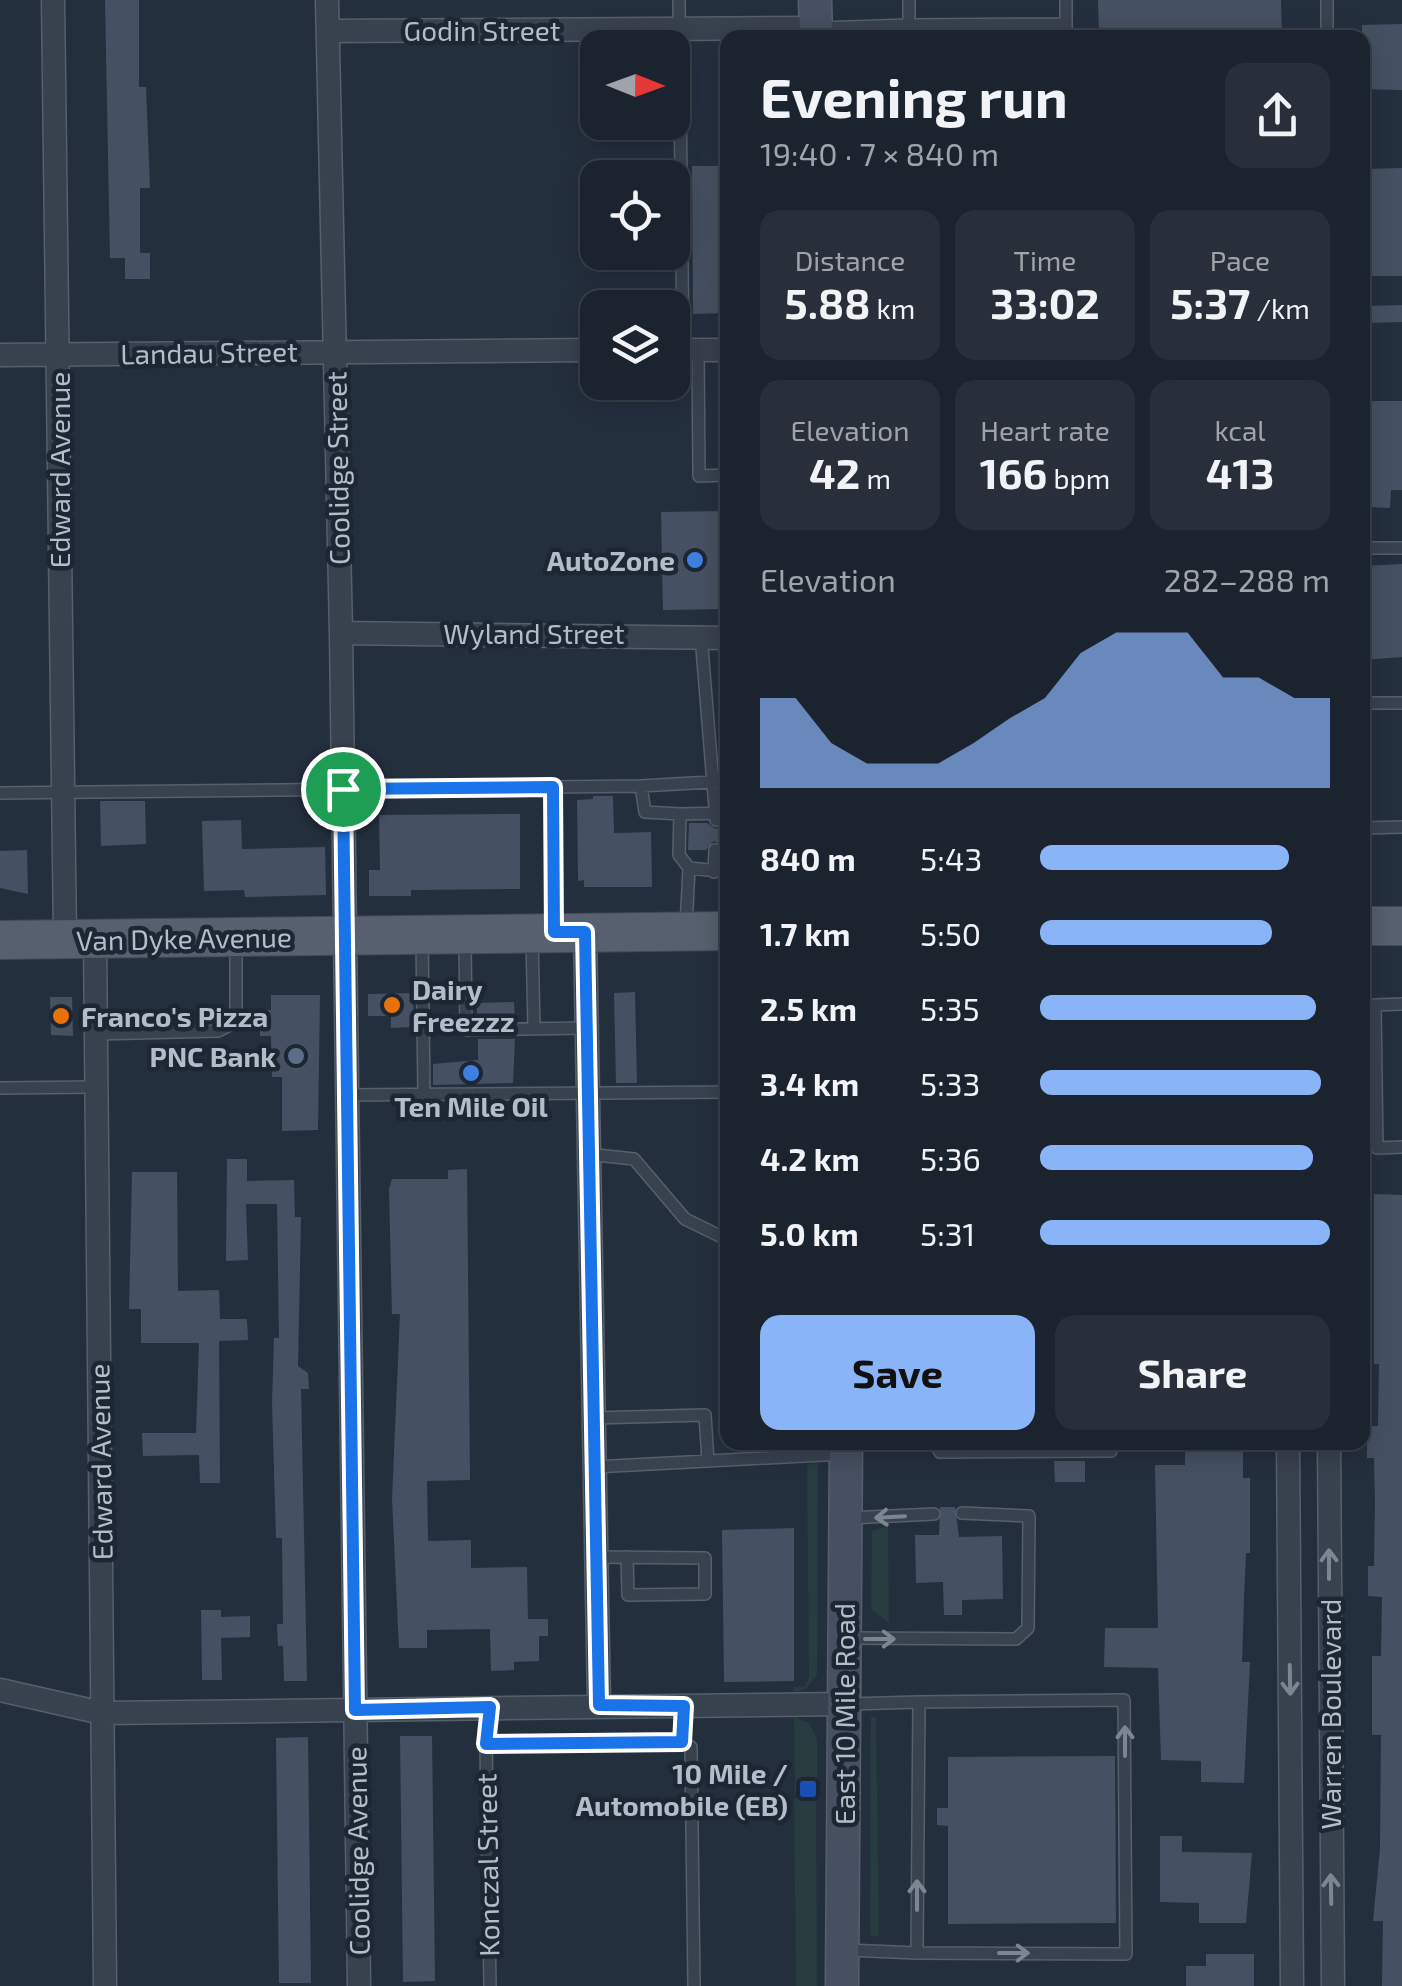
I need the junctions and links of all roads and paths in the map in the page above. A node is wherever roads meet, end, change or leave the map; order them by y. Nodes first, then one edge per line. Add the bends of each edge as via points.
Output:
1 (53, 0) edge
2 (327, 0) edge
3 (679, 0) edge
4 (909, 0) edge
5 (1066, 0) edge
6 (1327, 0) edge
7 (815, 22) edge
8 (680, 28) junction
9 (899, 30) edge
10 (909, 30) edge
11 (1066, 30) edge
12 (1327, 30) edge
13 (328, 31) junction
14 (684, 290) edge
15 (334, 350) junction
16 (580, 350) edge
17 (690, 350) edge
18 (720, 350) edge
19 (0, 354) edge
20 (59, 354) junction
21 (690, 395) edge
22 (720, 475) edge
23 (1370, 548) edge
24 (1402, 548) edge
25 (341, 634) junction
26 (702, 636) junction
27 (720, 637) edge
28 (1370, 703) edge
29 (1402, 703) edge
30 (713, 781) junction
31 (720, 781) edge
32 (641, 786) junction
33 (553, 787) junction
34 (343, 789) junction
35 (62, 792) junction
36 (0, 793) edge
37 (680, 814) junction
38 (719, 816) edge
39 (1402, 827) edge
40 (1370, 828) edge
41 (715, 850) dead end
42 (688, 868) junction
43 (714, 872) junction
44 (720, 872) edge
45 (1370, 926) edge
46 (1402, 926) edge
47 (720, 930) edge
48 (686, 931) junction
49 (557, 932) junction
50 (422, 934) junction
51 (465, 934) junction
52 (345, 936) junction
53 (236, 937) junction
54 (80, 939) junction
55 (0, 940) edge
56 (1402, 1004) edge
57 (534, 1028) junction
58 (586, 1028) junction
59 (96, 1034) junction
60 (96, 1087) junction
61 (0, 1088) edge
62 (720, 1092) edge
63 (586, 1094) junction
64 (346, 1095) junction
65 (424, 1095) junction
66 (1402, 1147) edge
67 (587, 1154) junction
68 (720, 1236) edge
69 (593, 1418) junction
70 (825, 1450) edge
71 (846, 1450) edge
72 (939, 1450) edge
73 (1111, 1450) edge
74 (1288, 1452) edge
75 (1330, 1452) edge
76 (708, 1461) junction
77 (594, 1467) junction
78 (962, 1513) dead end
79 (934, 1514) dead end
80 (846, 1518) junction
81 (596, 1557) junction
82 (627, 1558) junction
83 (844, 1638) junction
84 (0, 1690) edge
85 (919, 1702) junction
86 (844, 1704) junction
87 (599, 1705) junction
88 (684, 1706) junction
89 (490, 1707) junction
90 (355, 1710) junction
91 (102, 1714) junction
92 (682, 1742) junction
93 (486, 1744) junction
94 (1329, 1797) junction
95 (1290, 1798) junction
96 (842, 1950) junction
97 (917, 1953) junction
98 (104, 1986) edge
99 (358, 1986) edge
100 (490, 1986) edge
101 (694, 1986) edge
102 (842, 1986) edge
103 (1292, 1986) edge
104 (1332, 1986) edge

1 - 20 street, Edward Avenue
2 - 13 street, Coolidge Street
3 - 8 lane
4 - 10 lane
5 - 11 lane
6 - 12 lane
7 - 8 street, Godin Street
7 - 9 lane
8 - 13 street, Godin Street
8 - 14 lane
13 - 15 street, Coolidge Street
15 - 16 street, Landau Street
15 - 20 street, Landau Street
15 - 25 street, Coolidge Street
17 - 18 street
19 - 20 street, Landau Street
20 - 35 street, Edward Avenue
21 - 22 lane via 699,476
23 - 24 lane
25 - 26 street, Wyland Street
25 - 34 street, Coolidge Street
26 - 27 street, Wyland Street
26 - 30 lane
28 - 29 lane
30 - 31 lane
30 - 32 lane
30 - 38 lane
32 - 33 lane
32 - 37 lane via 645,812
33 - 34 lane
33 - 49 lane
34 - 35 lane
34 - 52 street, Coolidge Street
35 - 36 lane
35 - 54 street, Edward Avenue
37 - 38 lane
37 - 42 lane via 679,855
39 - 40 lane
41 - 43 lane
42 - 43 lane
42 - 48 lane
43 - 44 lane
45 - 46 main road
47 - 48 main road, Van Dyke Avenue
48 - 49 main road, Van Dyke Avenue
49 - 51 main road, Van Dyke Avenue
49 - 57 lane
49 - 58 street
50 - 51 main road, Van Dyke Avenue
50 - 52 main road, Van Dyke Avenue
50 - 65 lane
51 - 57 lane via 466,1030
52 - 53 main road, Van Dyke Avenue
52 - 64 street, Coolidge Avenue
53 - 54 main road, Van Dyke Avenue
53 - 59 lane via 236,1014 230,1024 218,1031
54 - 55 main road, Van Dyke Avenue
54 - 59 street, Edward Avenue
56 - 66 lane via 1375,1005 1377,1148
57 - 58 lane
58 - 63 street
59 - 60 street, Edward Avenue
60 - 61 lane
60 - 91 street, Edward Avenue
62 - 63 lane
63 - 65 lane
63 - 67 street
64 - 65 lane
64 - 90 street, Coolidge Avenue
67 - 68 lane via 634,1159 685,1219
67 - 69 street
69 - 76 lane via 705,1415
69 - 77 street
70 - 76 lane
71 - 80 main road, East 10 Mile Road
72 - 73 lane
74 - 75 street
74 -> 95 street, Warren Boulevard
94 -> 75 street, Warren Boulevard
76 - 77 lane
77 - 81 street
83 -> 78 lane via 1016,1639 1028,1628 1028,1516
79 -> 80 lane
80 - 83 main road, East 10 Mile Road
81 - 82 lane
81 - 87 street
82 - 82 lane via 705,1558 705,1594 628,1595
83 - 86 main road, East 10 Mile Road
84 - 91 street
85 - 86 lane
97 -> 85 lane
97 -> 85 lane via 1126,1954 1124,1700
86 - 88 street
86 - 96 main road, East 10 Mile Road
87 - 88 street
87 - 89 street
88 - 92 lane
89 - 90 street
89 - 93 lane, Konczal Street
90 - 91 street
90 - 99 street, Coolidge Avenue
91 - 98 street, Edward Avenue
92 - 93 lane, Konczal Street
92 - 101 lane via 691,1747
93 - 100 lane, Konczal Street
94 - 95 street
104 -> 94 street, Warren Boulevard
95 - 103 street, Warren Boulevard
96 - 97 lane
96 - 102 main road, East 10 Mile Road

